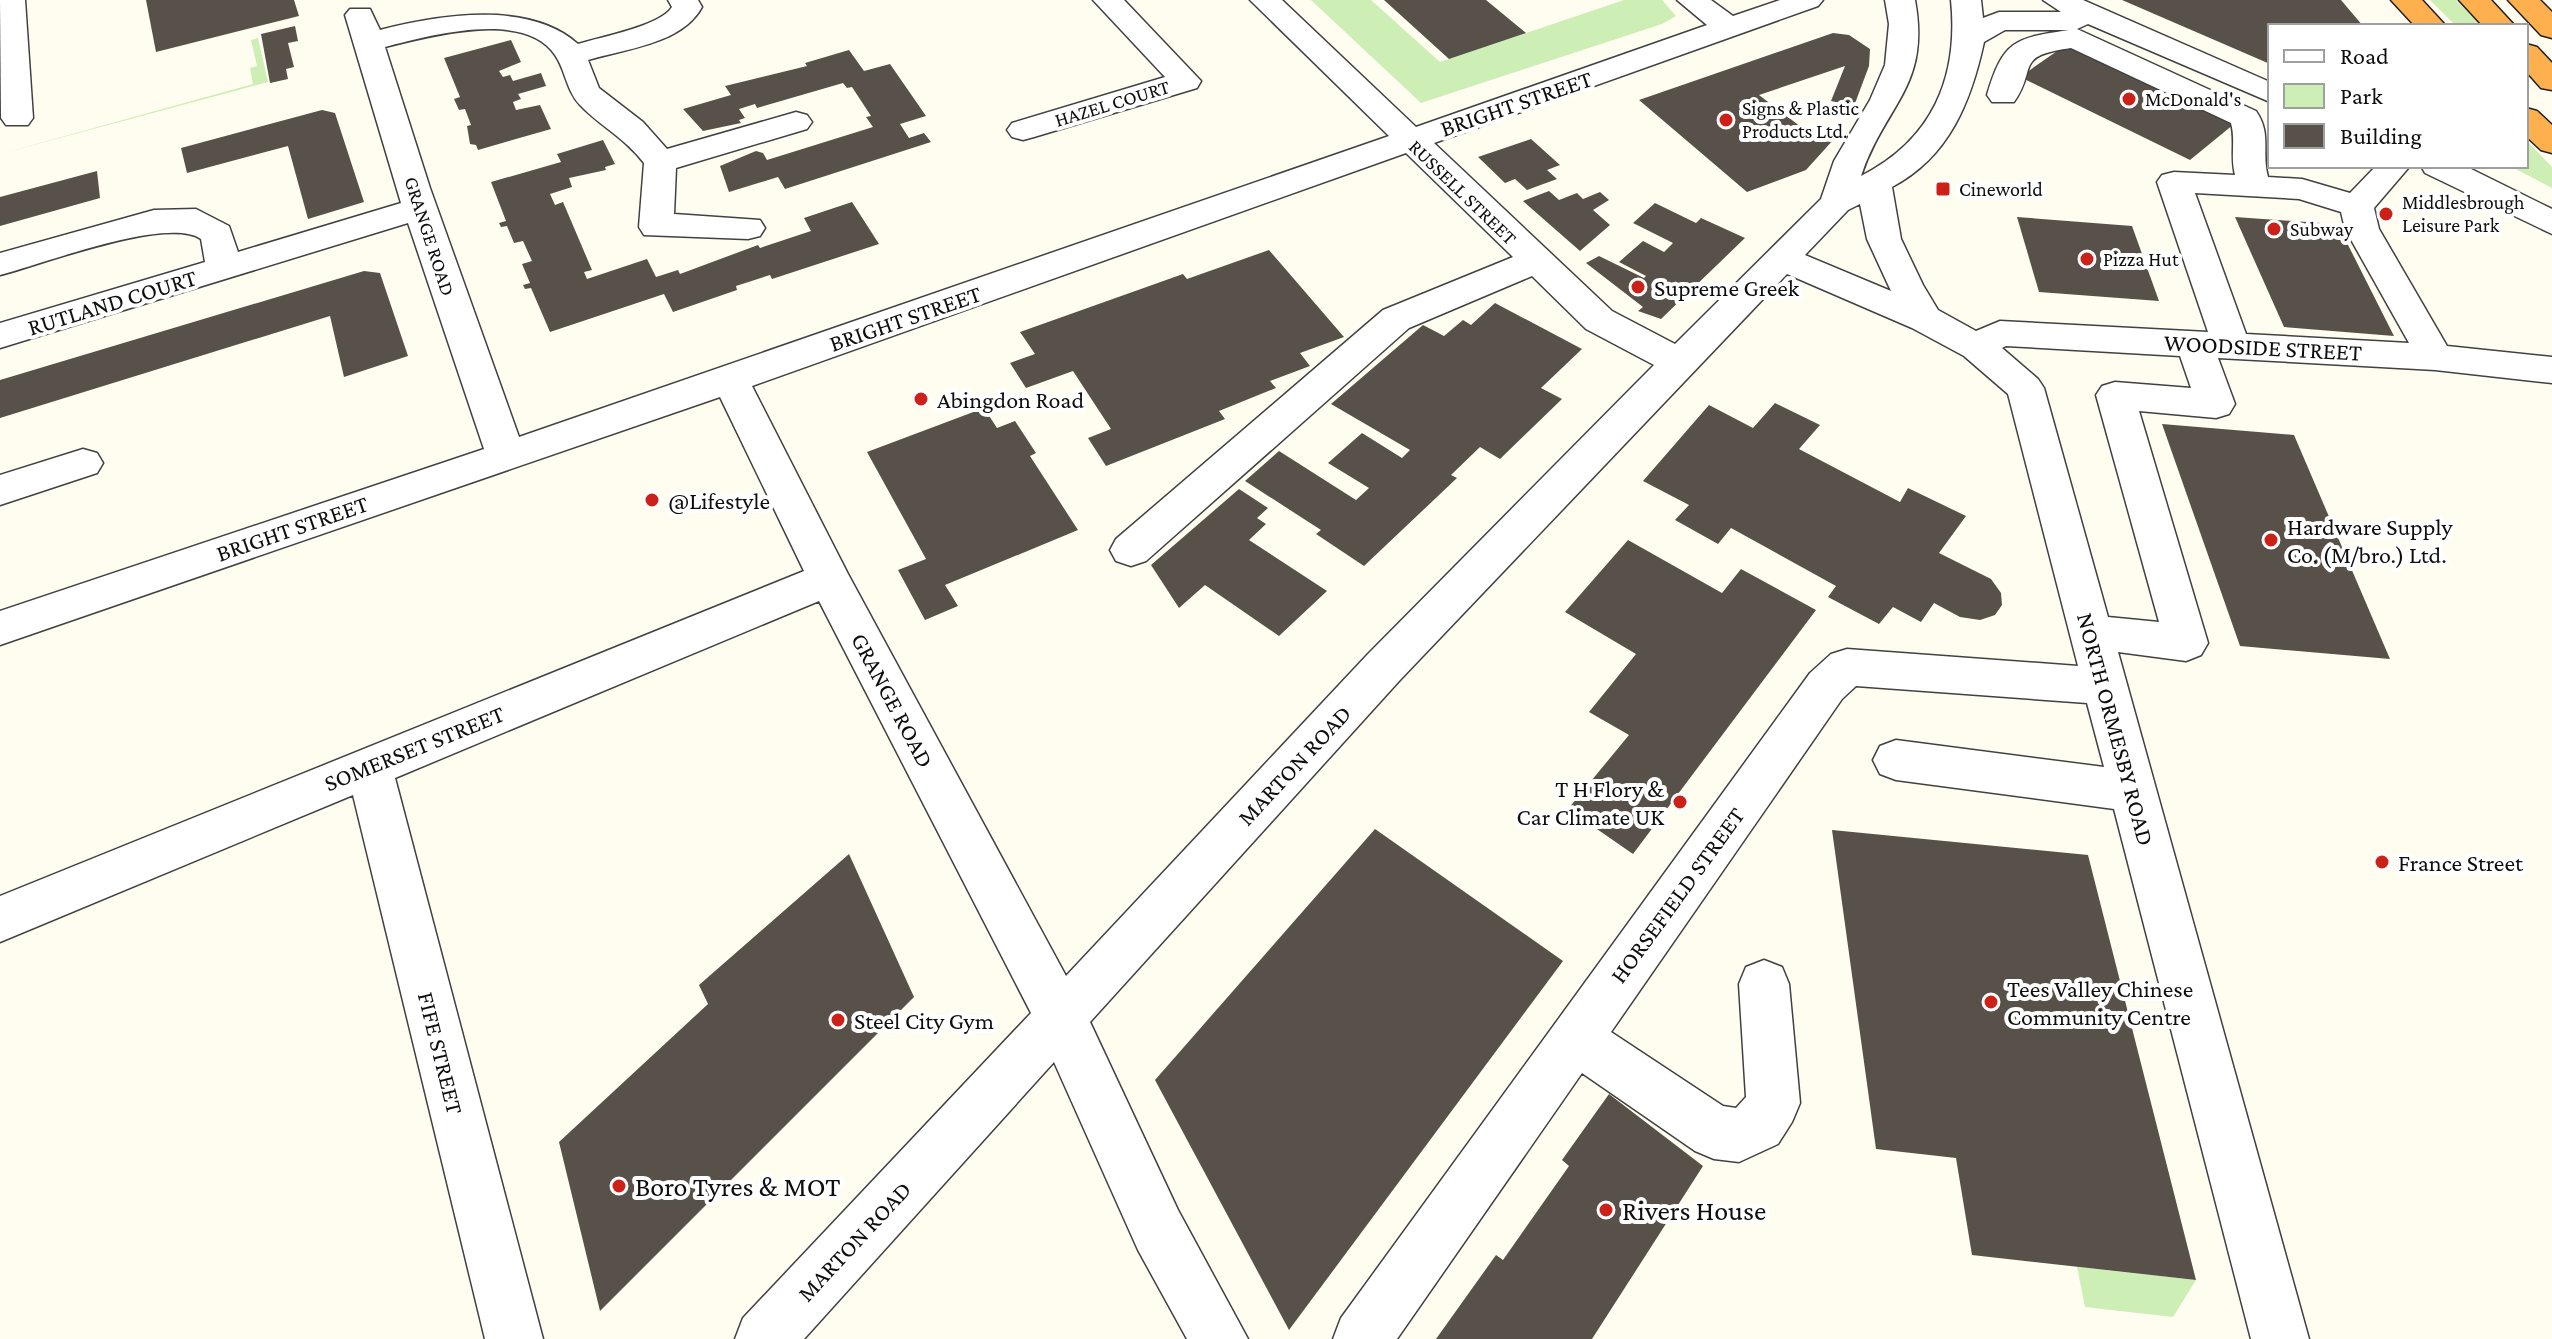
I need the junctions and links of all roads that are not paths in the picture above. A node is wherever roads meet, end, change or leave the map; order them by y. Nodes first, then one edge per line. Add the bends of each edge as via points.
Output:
1 (10, 0) edge
2 (683, 0) edge
3 (1108, 0) edge
4 (1265, 0) edge
5 (1692, 0) edge
6 (1808, 0) edge
7 (1900, 0) edge
8 (1966, 0) edge
9 (2058, 0) edge
10 (2406, 0) edge
11 (2474, 0) edge
12 (2523, 0) edge
13 (2429, 24) edge
14 (2498, 24) edge
15 (2119, 27) junction
16 (1730, 28) junction
17 (2552, 29) edge
18 (1970, 38) junction
19 (7, 52) edge
20 (572, 55) junction
21 (2528, 55) edge
22 (2552, 81) edge
23 (2268, 92) edge
24 (2003, 95) dead end
25 (17, 118) dead end
26 (2528, 120) edge
27 (796, 122) dead end
28 (1023, 130) dead end
29 (1409, 140) junction
30 (2552, 143) edge
31 (660, 162) junction
32 (2392, 168) edge
33 (2442, 168) edge
34 (1875, 183) junction
35 (2254, 185) junction
36 (1836, 203) junction
37 (2357, 206) junction
38 (420, 208) junction
39 (2552, 223) edge
40 (748, 228) dead end
41 (1781, 258) junction
42 (1535, 261) junction
43 (0, 264) edge
44 (224, 268) junction
45 (1925, 319) junction
46 (0, 336) edge
47 (2212, 344) junction
48 (1977, 347) junction
49 (2435, 357) junction
50 (1678, 362) junction
51 (2552, 370) edge
52 (730, 380) junction
53 (506, 455) junction
54 (83, 463) dead end
55 (0, 490) edge
56 (1131, 550) dead end
57 (829, 579) junction
58 (0, 628) edge
59 (2091, 632) junction
60 (2105, 686) junction
61 (1896, 760) dead end
62 (369, 767) junction
63 (2133, 791) junction
64 (0, 919) edge
65 (1764, 984) dead end
66 (1061, 1018) junction
67 (1575, 1038) junction
68 (514, 1339) edge
69 (764, 1339) edge
70 (1219, 1339) edge
71 (1362, 1339) edge
72 (2280, 1339) edge

1 - 19 street
2 - 20 street via 687,7 681,18 660,29
3 - 28 street, HAZEL COURT via 1186,81
4 - 29 street, RUSSELL STREET
5 - 16 street
6 - 16 street, BRIGHT STREET
7 - 36 street, MARTON ROAD via 1905,54 1890,99 1852,158
8 - 18 street, MARTON ROAD
9 - 15 street
10 - 13 highway
11 - 14 highway
12 - 17 highway
15 - 18 street via 1999,21
15 - 23 street
16 - 29 street, BRIGHT STREET
18 - 34 street, MARTON ROAD via 1959,85 1934,137 1901,169
19 - 25 street
20 - 31 street via 579,84 588,95 629,126
20 - 38 street, GRANGE ROAD via 540,29 515,21 364,29
21 - 22 highway
24 - 35 street via 2013,60 2040,43 2075,38 2245,118
26 - 30 highway
27 - 31 street
29 - 42 street, RUSSELL STREET
29 - 52 street, BRIGHT STREET
31 - 40 street via 656,227
32 - 37 street
33 - 39 street
34 - 36 street, MARTON ROAD
34 - 45 street via 1877,220 1891,261
35 - 37 street via 2302,189
35 - 47 street via 2174,182
36 - 41 street, MARTON ROAD
37 - 49 street via 2362,229
38 - 44 street, RUTLAND COURT
38 - 53 street, GRANGE ROAD
41 - 45 street, NORTH ORMESBY ROAD
41 - 50 street, MARTON ROAD
42 - 50 street, RUSSELL STREET via 1599,320
42 - 56 street via 1396,319
43 - 44 street, RUTLAND COURT via 154,221 196,220 217,234
44 - 46 street, RUTLAND COURT
45 - 48 street, NORTH ORMESBY ROAD
47 - 48 street, WOODSIDE STREET via 2000,333
47 - 49 street, WOODSIDE STREET
47 - 59 street via 2216,404 2115,395 2186,643
48 - 59 street, NORTH ORMESBY ROAD via 2025,388
49 - 51 street, WOODSIDE STREET
50 - 66 street, MARTON ROAD via 1384,667
52 - 53 street, BRIGHT STREET
52 - 57 street, GRANGE ROAD
53 - 58 street, BRIGHT STREET
54 - 55 street
57 - 62 street, SOMERSET STREET
57 - 66 street, GRANGE ROAD
59 - 60 street, NORTH ORMESBY ROAD
60 - 63 street, NORTH ORMESBY ROAD
60 - 67 street, HORSEFIELD STREET via 1847,667 1826,686
61 - 63 street
62 - 64 street, SOMERSET STREET
62 - 68 street, FIFE STREET
63 - 72 street, NORTH ORMESBY ROAD
65 - 67 street via 1773,1103 1759,1125 1739,1135 1714,1132
66 - 69 street, MARTON ROAD
66 - 70 street, GRANGE ROAD via 1158,1230
67 - 71 street, HORSEFIELD STREET

